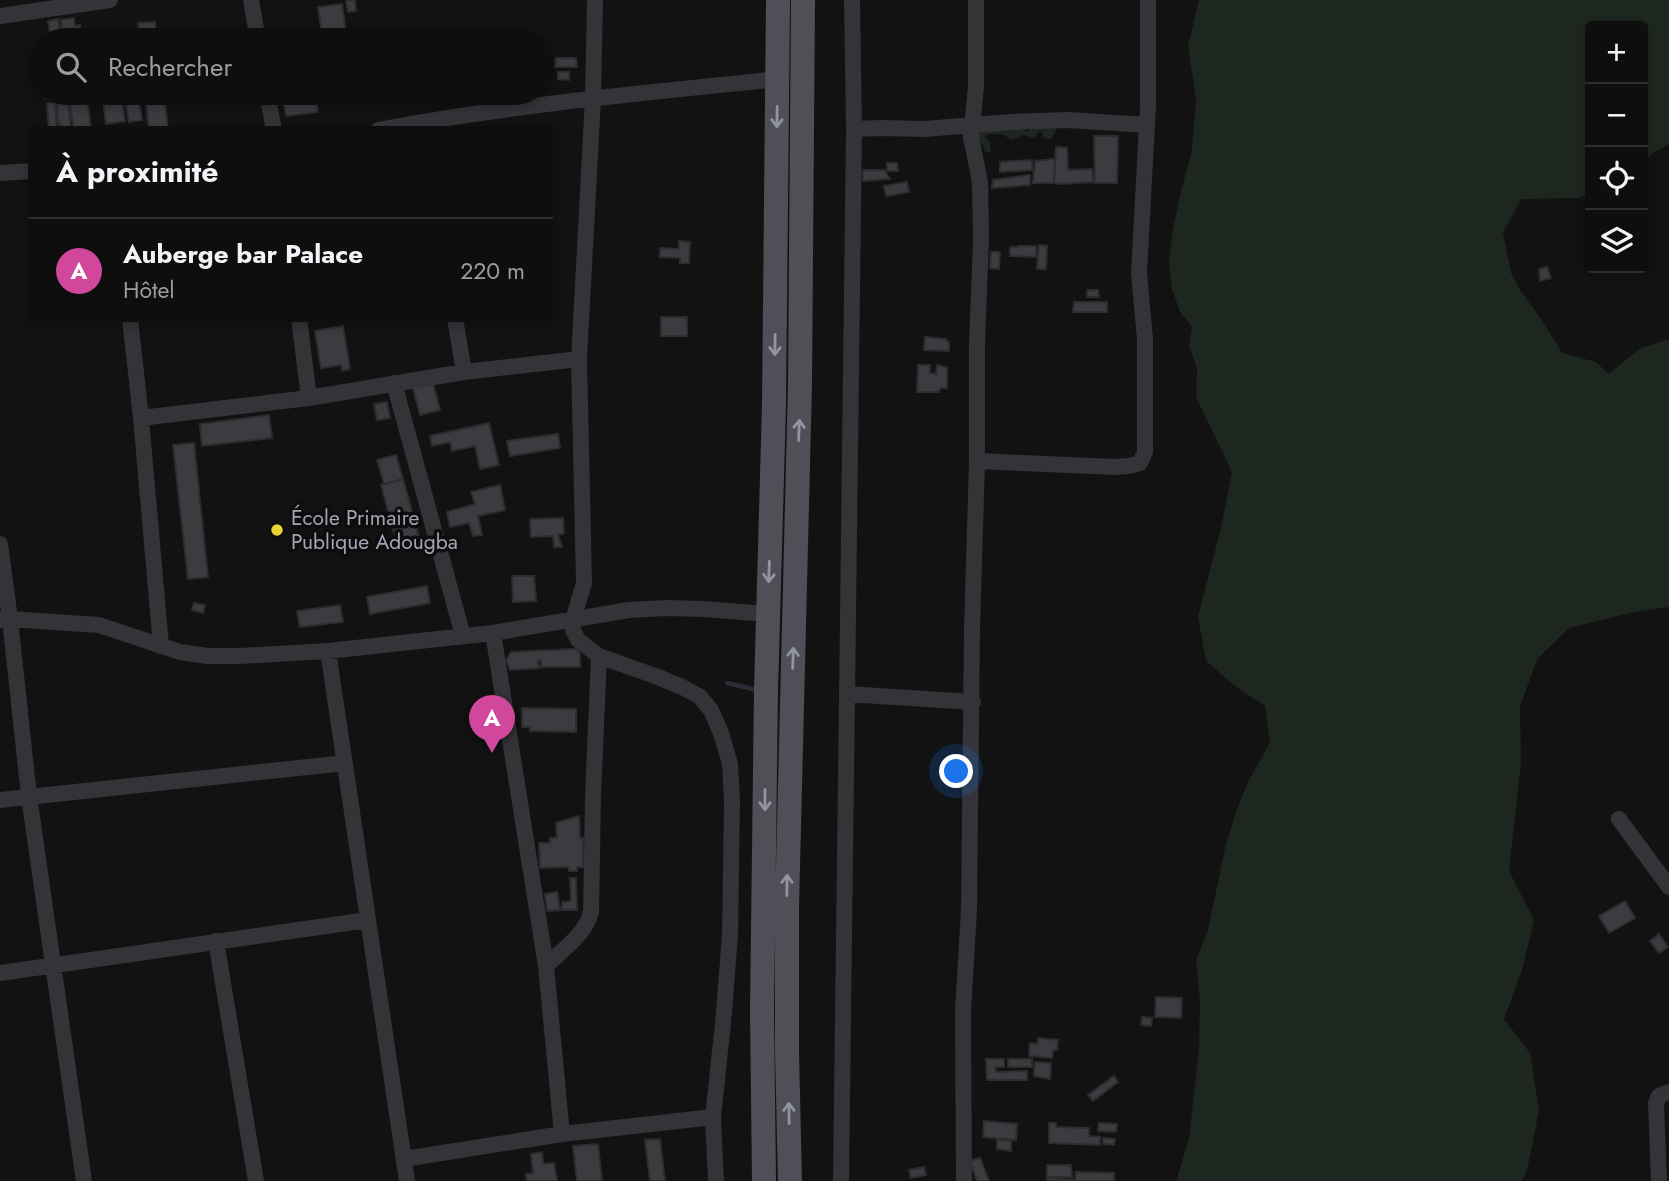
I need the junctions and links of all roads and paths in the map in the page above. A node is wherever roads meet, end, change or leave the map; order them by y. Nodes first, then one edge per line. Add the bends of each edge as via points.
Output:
1 (110, 0) edge
2 (251, 0) edge
3 (595, 0) edge
4 (778, 0) edge
5 (803, 0) edge
6 (852, 0) edge
7 (976, 0) edge
8 (1148, 0) edge
9 (0, 16) edge
10 (256, 28) edge
11 (778, 79) junction
12 (593, 99) junction
13 (269, 105) edge
14 (1147, 125) junction
15 (273, 126) edge
16 (420, 126) edge
17 (971, 126) junction
18 (854, 129) junction
19 (28, 171) edge
20 (0, 173) edge
21 (130, 322) edge
22 (300, 322) edge
23 (456, 322) edge
24 (579, 359) junction
25 (464, 372) junction
26 (394, 383) junction
27 (309, 398) junction
28 (141, 418) junction
29 (977, 461) junction
30 (0, 544) edge
31 (768, 614) junction
32 (5, 619) edge
33 (573, 620) junction
34 (493, 633) junction
35 (463, 636) junction
36 (161, 646) junction
37 (328, 651) junction
38 (599, 656) junction
39 (847, 694) junction
40 (972, 702) junction
41 (345, 763) junction
42 (29, 796) junction
43 (0, 800) edge
44 (1619, 819) dead end
45 (1669, 887) edge
46 (368, 920) junction
47 (216, 942) junction
48 (54, 966) junction
49 (546, 966) junction
50 (0, 973) edge
51 (1669, 1092) edge
52 (713, 1117) junction
53 (562, 1134) junction
54 (404, 1159) junction
55 (84, 1181) edge
56 (256, 1181) edge
57 (407, 1181) edge
58 (716, 1181) edge
59 (764, 1181) edge
60 (790, 1181) edge
61 (841, 1181) edge
62 (964, 1181) edge
63 (1659, 1181) edge

1 - 9 street
2 - 10 street
3 - 12 street
4 - 11 main road
60 -> 5 main road via 787,906 800,384
6 - 18 street
7 - 17 street
8 - 14 street
11 - 12 street
11 -> 31 main road
12 - 16 street
12 - 24 street
13 - 15 street
14 - 17 street via 1068,120
14 - 29 street via 1139,273 1145,339 1145,452 1140,463 1115,467
17 - 18 street
17 - 29 street via 981,220
18 - 39 street
19 - 20 street
21 - 28 street
22 - 27 street
23 - 25 street
24 - 25 street
24 - 33 street via 584,583
25 - 26 street
26 - 27 street
26 - 35 street
27 - 28 street
28 - 36 street
29 - 40 street
30 - 32 street
31 - 33 street via 666,608
31 -> 59 main road
32 - 36 street via 99,625
32 - 42 street
33 - 34 street
33 - 38 street via 578,640
34 - 35 street
34 - 49 street
35 - 37 street
36 - 37 street via 208,656
37 - 41 street
38 - 49 street via 591,912 589,922
38 - 52 street via 699,696 711,710 730,764 730,936
39 - 40 street
39 - 61 street
40 - 62 street via 963,1011
41 - 42 street
41 - 46 street
42 - 43 street
42 - 48 street
44 - 45 street
46 - 47 street
46 - 54 street
47 - 48 street
47 - 56 street
48 - 50 street
48 - 55 street
49 - 53 street
51 - 63 street via 1656,1103
52 - 53 street
52 - 58 street
53 - 54 street
54 - 57 street

